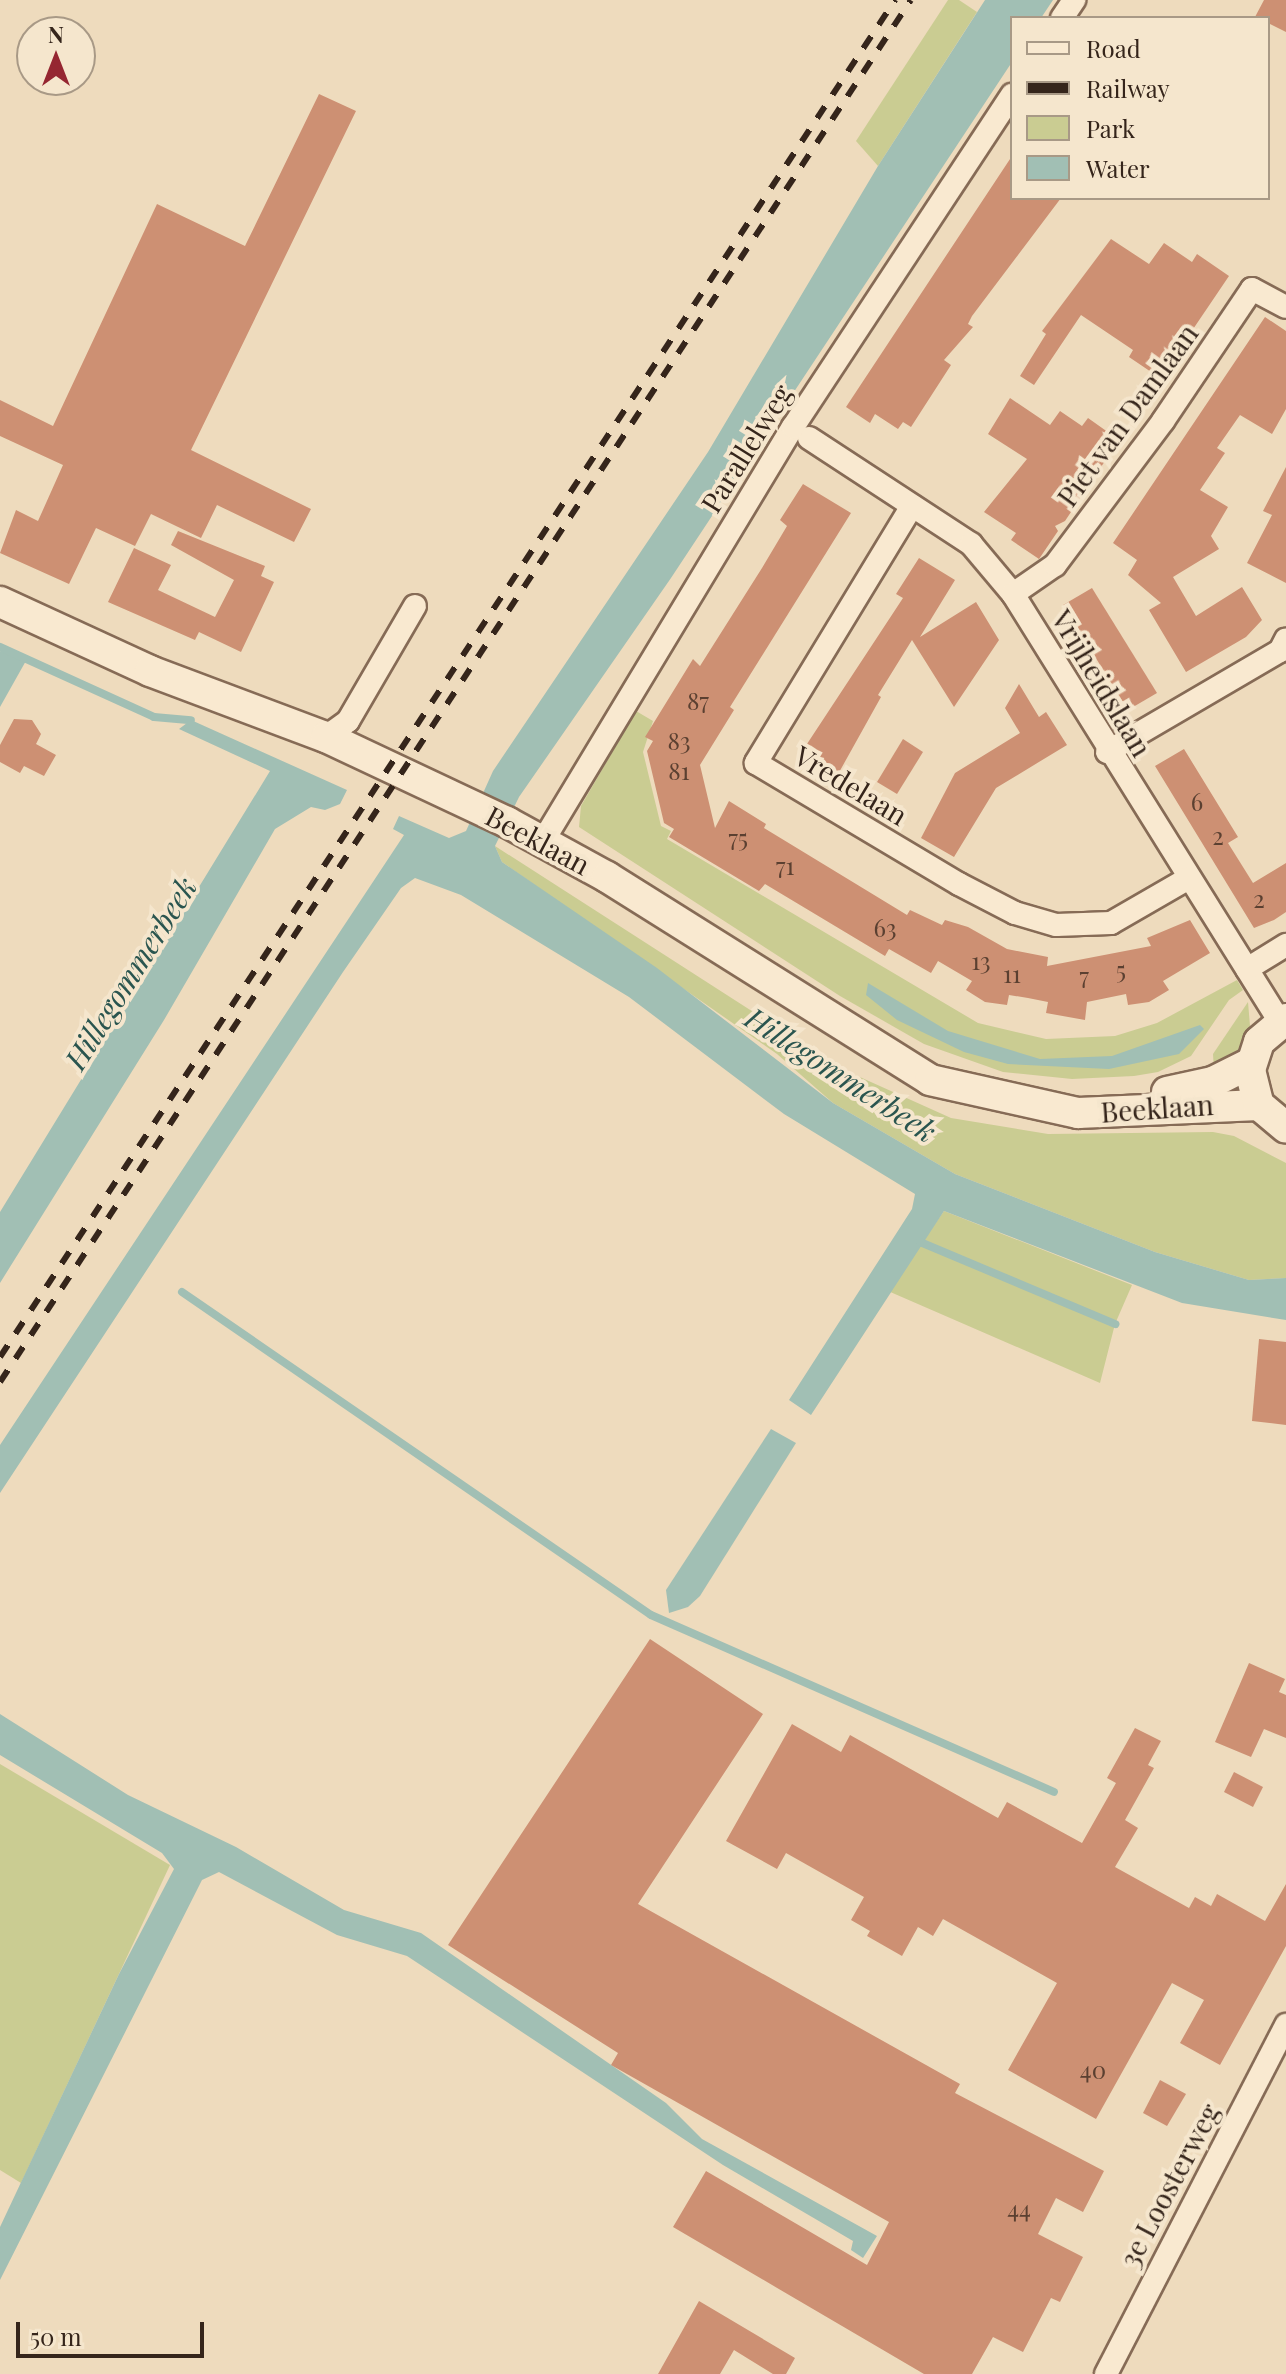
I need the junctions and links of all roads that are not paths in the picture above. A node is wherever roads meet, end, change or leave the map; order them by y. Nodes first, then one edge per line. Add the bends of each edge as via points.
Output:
1 (1010, 98) edge
2 (1286, 307) edge
3 (809, 438) dead end
4 (912, 506) junction
5 (1013, 594) junction
6 (0, 602) edge
7 (415, 606) dead end
8 (1286, 639) edge
9 (326, 737) junction
10 (1107, 752) junction
11 (543, 841) junction
12 (1189, 878) junction
13 (1286, 945) edge
14 (1247, 969) junction
15 (1283, 1020) edge
16 (1251, 1063) junction
17 (1259, 1105) junction
18 (1056, 1106) junction
19 (1286, 1128) edge
20 (1286, 2025) edge
21 (1106, 2374) edge

1 - 11 street, Parallelweg via 793,427
2 - 5 street, Piet van Damlaan via 1252,289 1163,421 1055,565
3 - 4 street, Vrijheidslaan
4 - 5 street, Vrijheidslaan via 971,544
4 - 12 street, Vredelaan via 756,763 959,884 1015,913 1056,925 1111,923
5 - 10 street, Vrijheidslaan
6 - 9 main road, Beeklaan via 150,671
7 - 9 street via 348,721
8 - 10 street via 1280,651
9 - 11 main road, Beeklaan
10 - 12 street, Vrijheidslaan
11 - 18 main road, Beeklaan via 930,1080 995,1098
12 - 14 street, Vrijheidslaan
13 - 14 street
14 - 15 street, Vrijheidslaan
15 - 16 main road via 1259,1042
16 - 17 main road
16 - 18 main road, Beeklaan via 1213,1082 1158,1095
17 - 18 main road, Beeklaan via 1078,1113
17 - 19 main road
20 - 21 street, 3e Loosterweg

